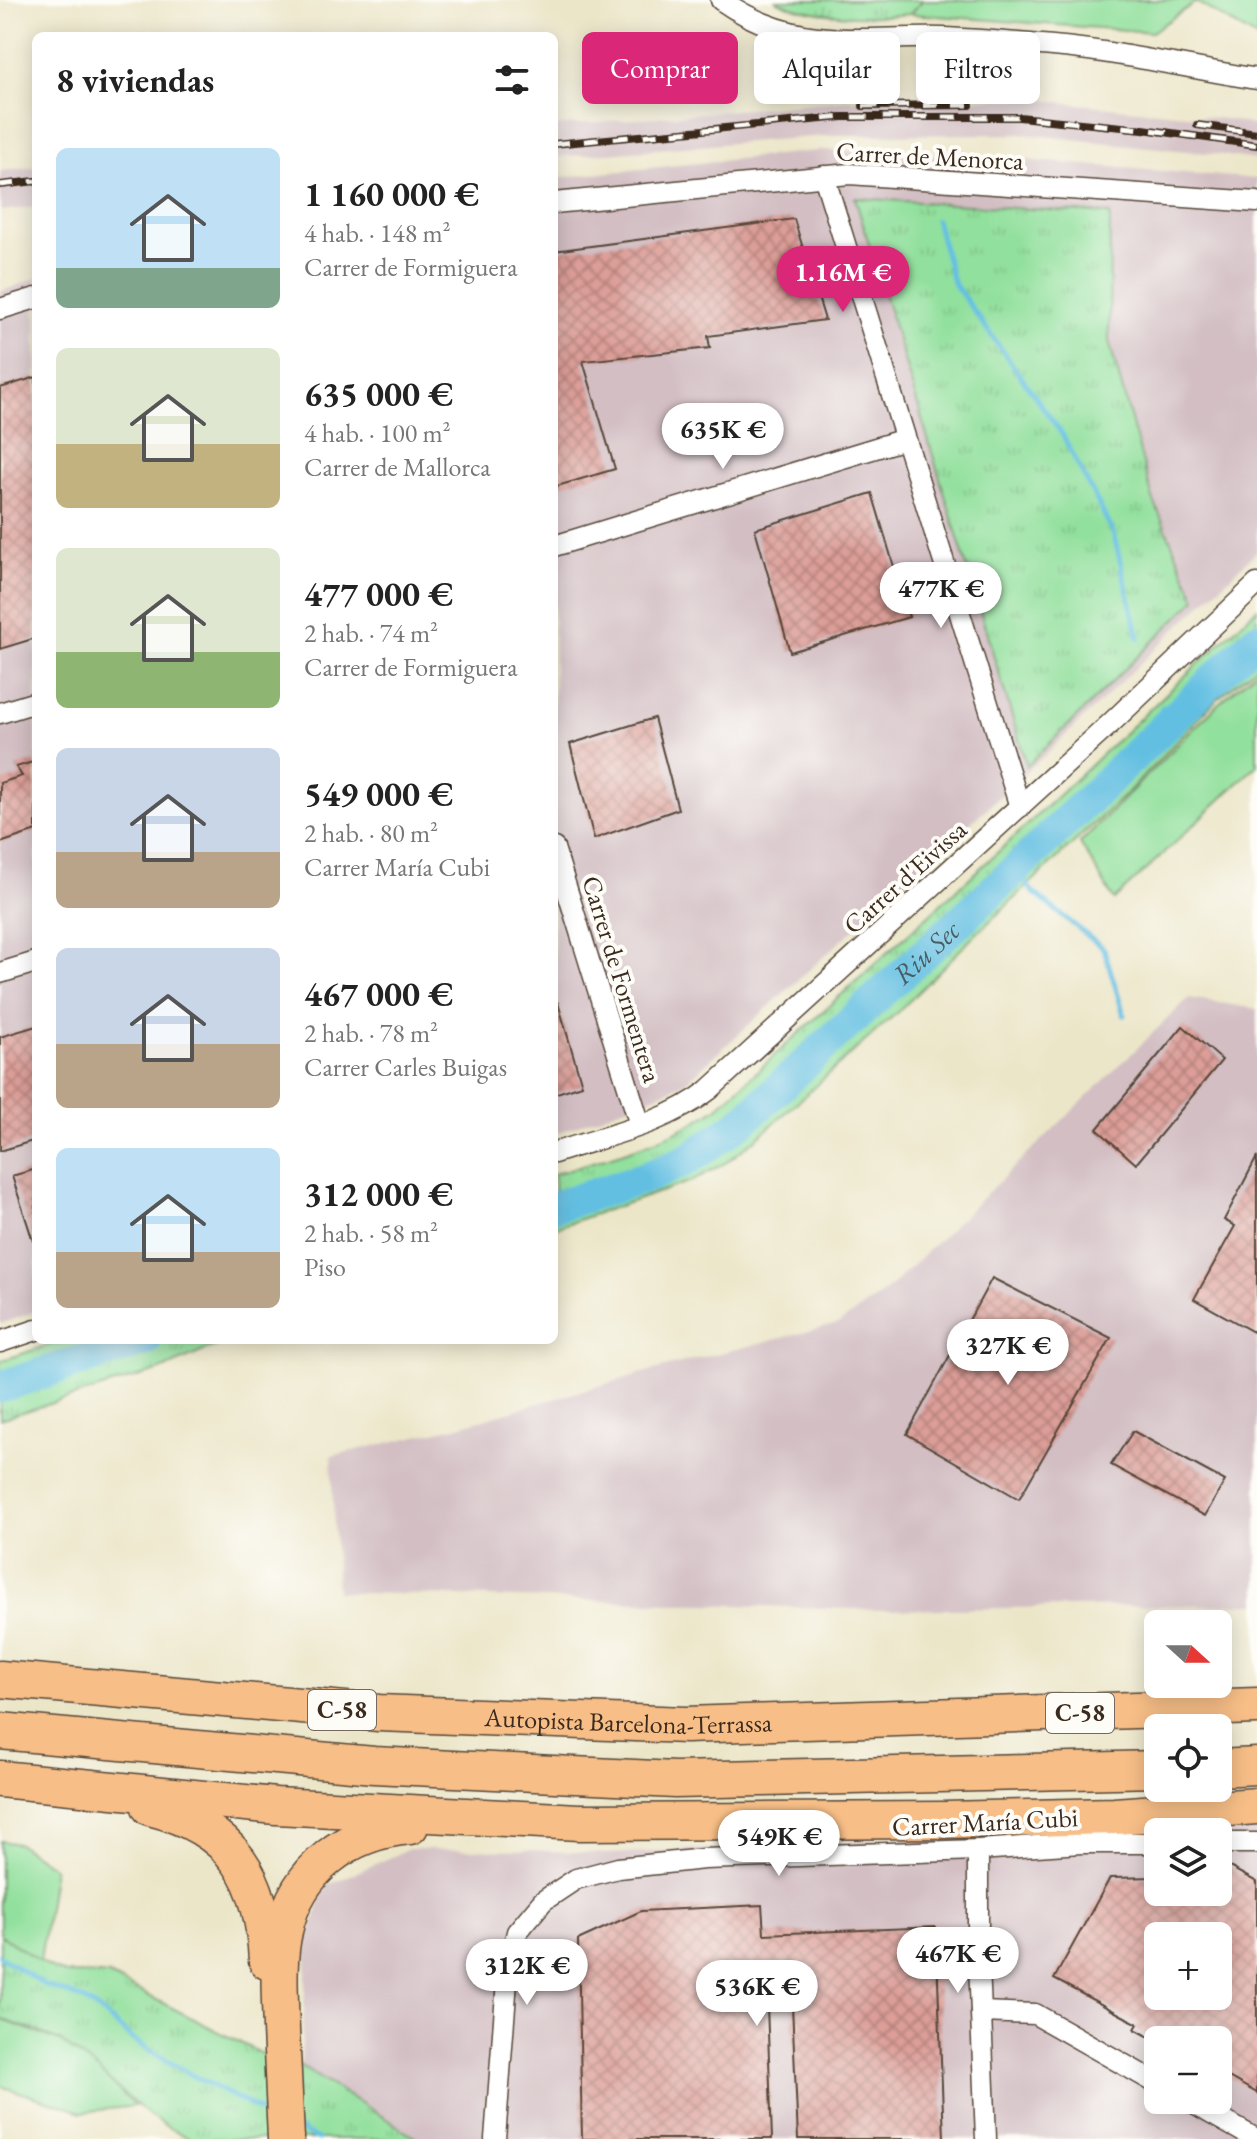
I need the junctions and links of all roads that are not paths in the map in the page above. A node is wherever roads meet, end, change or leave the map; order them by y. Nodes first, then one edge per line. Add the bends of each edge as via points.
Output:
1 (721, 0) edge
2 (1257, 79) edge
3 (824, 176) junction
4 (1257, 202) edge
5 (558, 203) edge
6 (32, 299) edge
7 (0, 309) edge
8 (905, 439) junction
9 (558, 545) edge
10 (1257, 584) edge
11 (32, 703) edge
12 (0, 713) edge
13 (1020, 807) junction
14 (558, 861) edge
15 (32, 963) edge
16 (0, 973) edge
17 (640, 1125) junction
18 (558, 1152) edge
19 (32, 1331) edge
20 (0, 1342) edge
21 (0, 1679) edge
22 (1257, 1706) edge
23 (0, 1731) edge
24 (1257, 1766) edge
25 (1232, 1767) edge
26 (1144, 1769) edge
27 (0, 1779) edge
28 (675, 1780) junction
29 (55, 1785) junction
30 (1246, 1807) edge
31 (579, 1822) junction
32 (1144, 1843) edge
33 (1232, 1843) edge
34 (1257, 1843) edge
35 (978, 1850) junction
36 (981, 2012) junction
37 (277, 2069) junction
38 (1144, 2076) edge
39 (1212, 2114) edge
40 (276, 2139) edge
41 (286, 2139) edge
42 (495, 2139) edge
43 (986, 2139) edge
44 (1256, 2139) edge

1 - 2 street via 770,27 824,40 944,38 1042,45
3 - 4 street, Carrer de Menorca
3 - 5 street, Carrer de Menorca
3 - 8 street
6 - 7 street
8 - 9 street
8 - 13 street
10 - 13 street, Carrer d'Eivissa
11 - 12 street
13 - 17 street, Carrer d'Eivissa via 709,1090
14 - 17 street, Carrer de Formentera
15 - 16 street
17 - 18 street, Carrer d'Eivissa
19 - 20 street
21 - 22 highway, Autopista Barcelona-Terrassa / C-58 via 379,1713 686,1725
23 - 28 highway, Autopista Barcelona-Terrassa / C-58 via 374,1765
24 - 25 highway
26 - 28 highway, Autopista Barcelona-Terrassa / C-58
27 - 29 highway
28 - 30 highway
29 - 31 highway via 276,1806
29 - 37 highway via 190,1820 238,1860 260,1901
30 - 31 highway via 944,1820
31 - 37 highway via 406,1826 354,1839 328,1856 295,1898 284,1931
32 - 35 street, Carrer María Cubi
33 - 34 street
35 - 36 street
35 - 42 street, Carrer María Cubi via 704,1859 618,1868 576,1879 543,1901 517,1932 508,1967
36 - 38 street via 1035,2014
36 - 43 street
37 - 40 highway
37 - 41 highway
39 - 44 street

